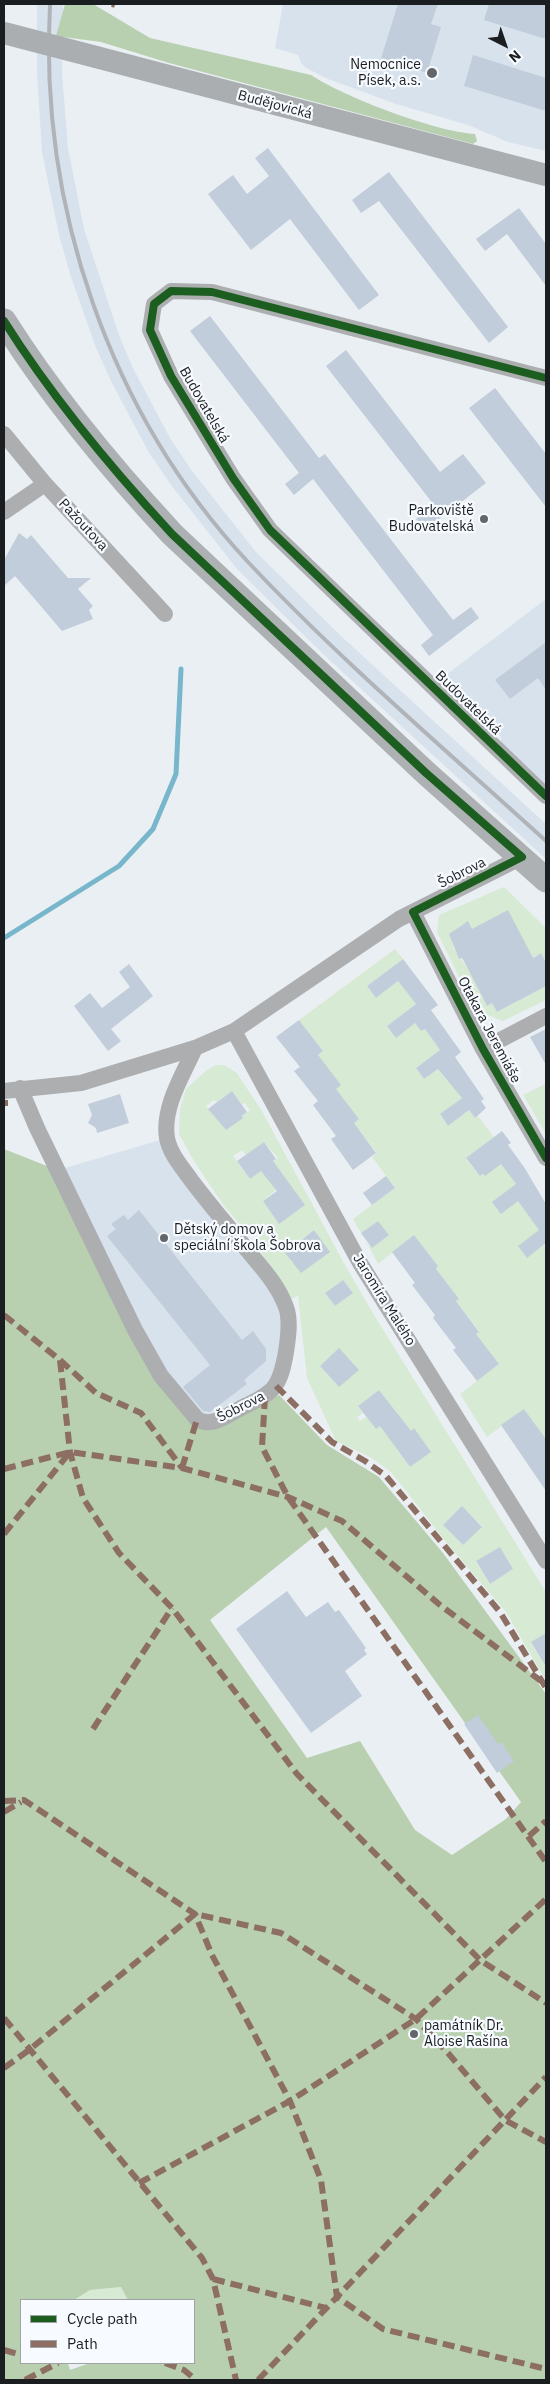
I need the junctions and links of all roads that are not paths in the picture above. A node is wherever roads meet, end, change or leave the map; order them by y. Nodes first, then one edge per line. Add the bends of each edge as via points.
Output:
1 (4, 33) edge
2 (546, 175) edge
3 (4, 321) edge
4 (546, 378) edge
5 (4, 434) edge
6 (45, 484) junction
7 (4, 512) edge
8 (164, 614) dead end
9 (546, 796) edge
10 (522, 857) junction
11 (546, 880) edge
12 (413, 912) junction
13 (546, 1016) edge
14 (234, 1030) junction
15 (195, 1048) junction
16 (483, 1049) junction
17 (20, 1088) junction
18 (4, 1091) edge
19 (546, 1158) edge
20 (546, 1561) edge

1 - 2 street, Budějovická, bridge
3 - 10 main road via 92,441 172,534 404,753
4 - 9 street, Budovatelská via 212,292 172,291 154,304 150,330 171,376 232,478 270,530
5 - 6 street, Pažoutova
6 - 7 street
6 - 8 street, Pažoutova
10 - 11 main road
10 - 12 street, Šobrova
12 - 14 street, Šobrova
12 - 16 street, Otakara Jeremiáše
13 - 16 street
14 - 15 street, Šobrova
14 - 20 street, Jaromíra Malého via 360,1263
15 - 17 street, Šobrova via 81,1083
15 - 17 street, Šobrova via 166,1120 167,1138 174,1157 274,1282 287,1309 288,1338 276,1386 265,1397 214,1422 204,1423 198,1419 161,1376 135,1330
16 - 19 street, Otakara Jeremiáše
17 - 18 street, Šobrova

